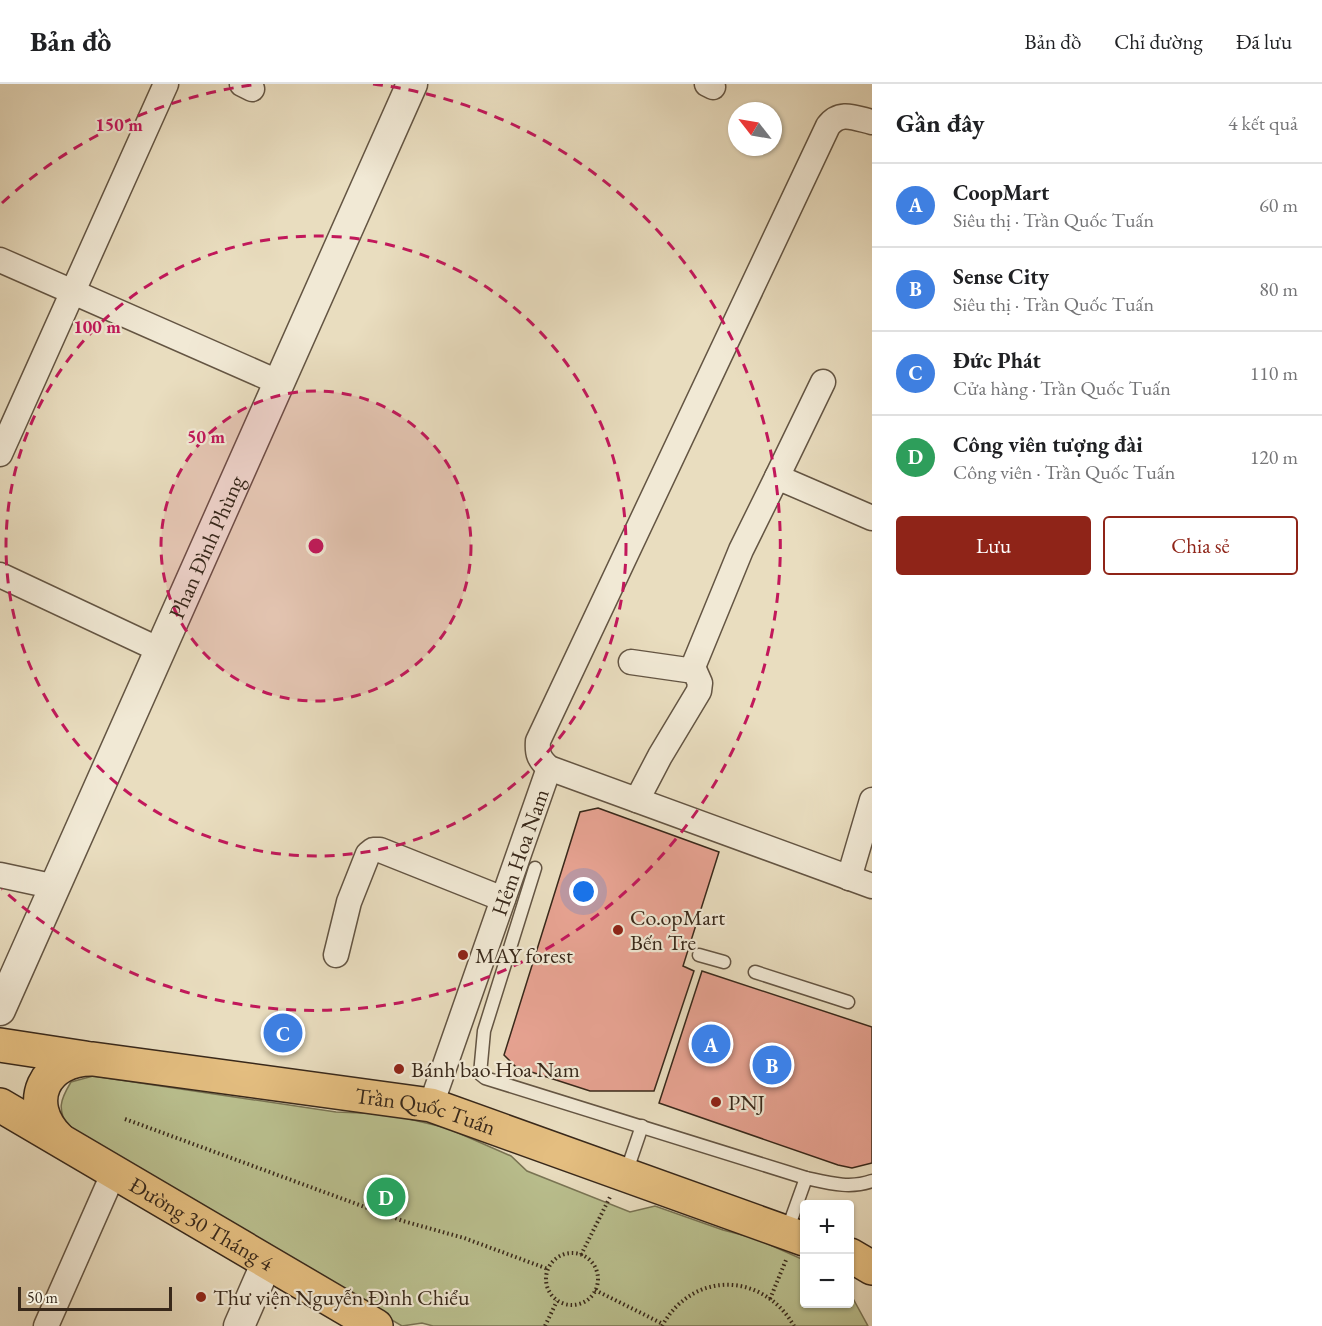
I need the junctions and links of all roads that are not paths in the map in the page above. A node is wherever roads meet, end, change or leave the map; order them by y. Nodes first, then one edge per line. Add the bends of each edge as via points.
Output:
1 (166, 84) edge
2 (412, 84) edge
3 (872, 122) edge
4 (0, 260) edge
5 (74, 291) junction
6 (824, 382) dead end
7 (280, 383) junction
8 (0, 454) edge
9 (777, 477) junction
10 (872, 518) edge
11 (0, 575) edge
12 (162, 651) junction
13 (632, 662) dead end
14 (693, 668) junction
15 (549, 768) junction
16 (638, 800) junction
17 (872, 800) edge
18 (535, 868) dead end
19 (0, 875) edge
20 (849, 878) junction
21 (872, 886) edge
22 (56, 887) junction
23 (503, 899) junction
24 (336, 955) dead end
25 (699, 955) dead end
26 (724, 962) dead end
27 (755, 972) dead end
28 (848, 1002) dead end
29 (0, 1010) edge
30 (0, 1045) edge
31 (93, 1059) junction
32 (0, 1105) edge
33 (431, 1105) junction
34 (642, 1126) junction
35 (58, 1138) junction
36 (114, 1172) junction
37 (624, 1174) junction
38 (806, 1178) junction
39 (872, 1181) edge
40 (796, 1235) edge
41 (854, 1255) edge
42 (872, 1255) edge
43 (854, 1258) edge
44 (267, 1262) junction
45 (872, 1268) edge
46 (46, 1326) edge
47 (239, 1326) edge
48 (376, 1326) edge

1 - 5 street
2 - 7 street, Phan Đình Phùng
3 - 15 street, Hẻm Hoa Nam via 842,115 828,126 538,741 540,760
4 - 5 street
5 - 7 street
5 - 8 street
6 - 9 street
7 - 12 street, Phan Đình Phùng
9 - 10 street
9 - 14 street via 741,550
11 - 12 street
12 - 22 street, Phan Đình Phùng
13 - 14 street
14 - 16 street via 699,691
15 - 16 street, Hẻm Hoa Nam
15 - 23 street, Hẻm Hoa Nam
16 - 20 street, Hẻm Hoa Nam
17 - 20 street
18 - 34 lane via 484,1031 480,1074
19 - 22 street
20 - 21 street, Hẻm Hoa Nam
22 - 29 street, Phan Đình Phùng
23 - 24 street via 372,850 349,902
23 - 33 street, Hẻm Hoa Nam
25 - 26 lane
27 - 28 lane
30 - 31 main road
31 - 33 main road, Trần Quốc Tuấn
31 - 35 main road, Trần Quốc Tuấn via 68,1062 57,1068 42,1088 42,1116
32 - 35 main road, Đường 30 Tháng 4
33 - 37 main road, Trần Quốc Tuấn
34 - 37 lane
34 - 38 lane
35 - 36 main road, Đường 30 Tháng 4
36 - 44 main road, Đường 30 Tháng 4
36 - 46 street
37 - 40 main road, Trần Quốc Tuấn
38 - 39 lane via 837,1185
38 - 40 lane
41 - 42 street
43 - 45 main road
44 - 47 street
44 - 48 main road, Đường 30 Tháng 4

